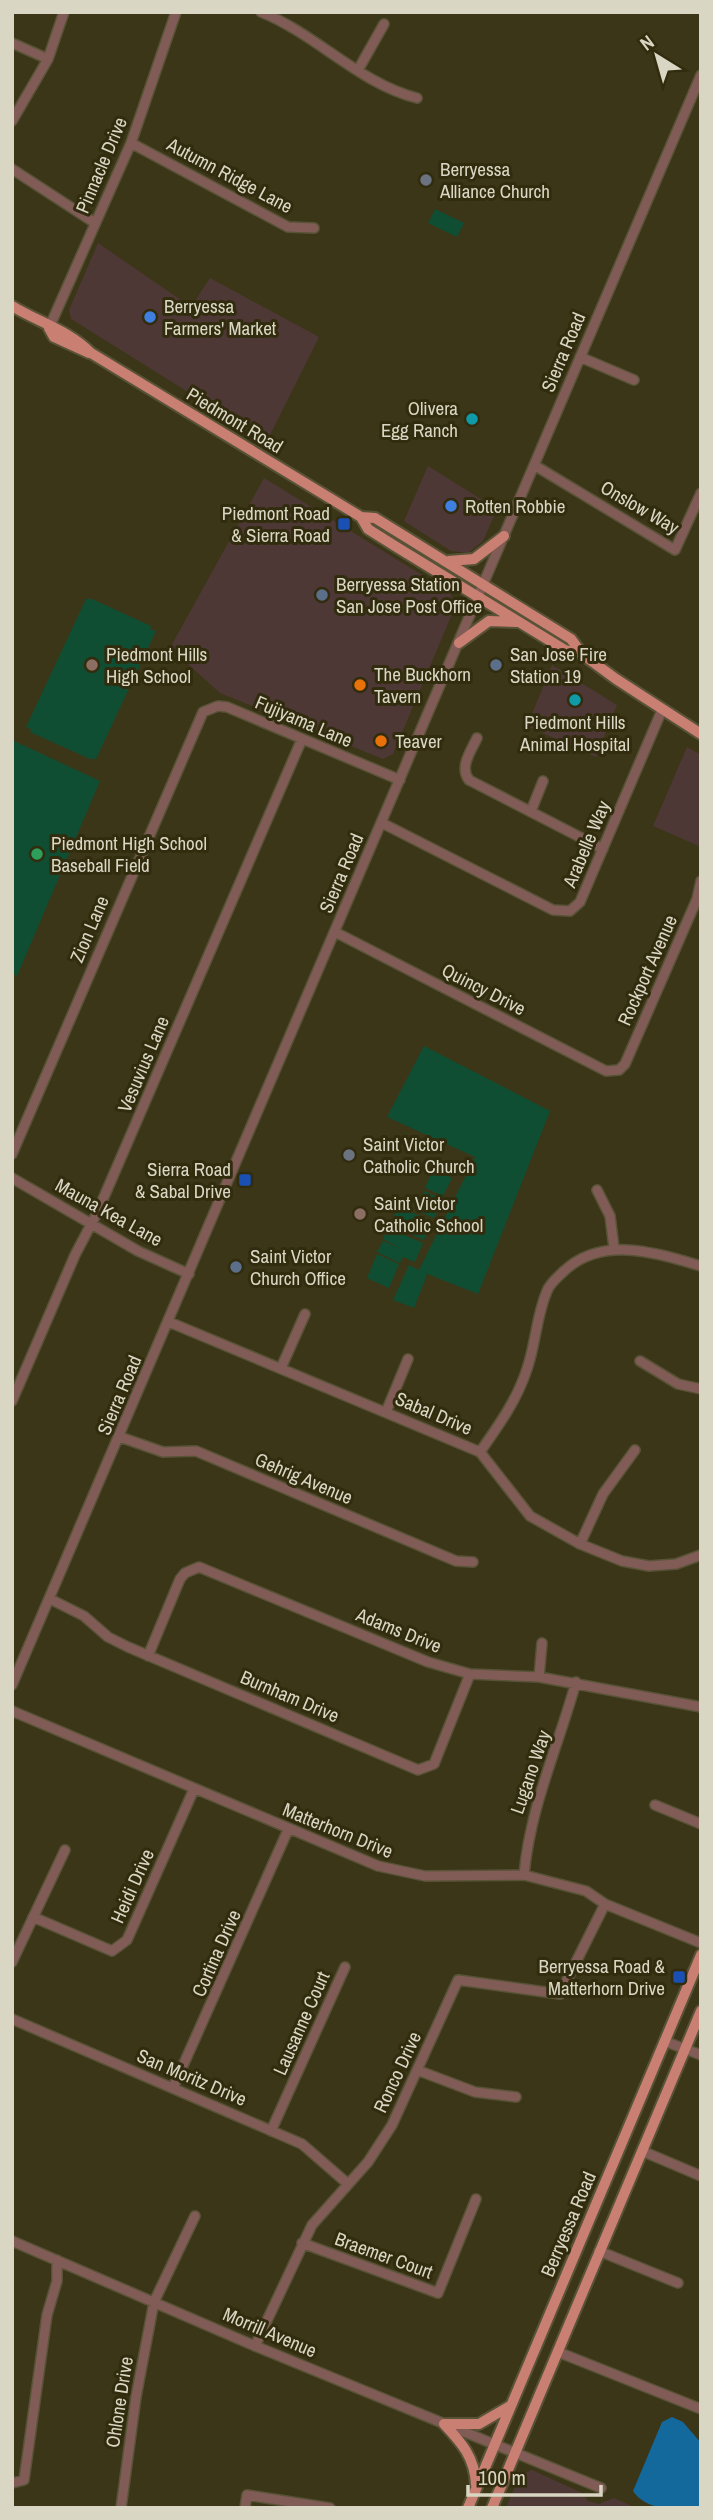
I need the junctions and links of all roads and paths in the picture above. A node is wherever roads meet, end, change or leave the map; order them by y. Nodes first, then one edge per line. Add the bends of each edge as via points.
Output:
1 (64, 12) edge
2 (176, 12) edge
3 (267, 13) edge
4 (384, 24) dead end
5 (12, 43) edge
6 (48, 59) junction
7 (358, 70) junction
8 (701, 75) edge
9 (417, 98) dead end
10 (12, 121) edge
11 (131, 143) junction
12 (12, 169) edge
13 (95, 223) junction
14 (314, 228) dead end
15 (12, 306) edge
16 (49, 328) junction
17 (580, 357) junction
18 (634, 380) dead end
19 (534, 465) junction
20 (701, 493) edge
21 (361, 517) junction
22 (504, 536) junction
23 (446, 561) junction
24 (484, 584) junction
25 (478, 597) junction
26 (524, 624) junction
27 (459, 643) junction
28 (582, 654) junction
29 (662, 710) junction
30 (198, 719) joint
31 (701, 734) edge
32 (477, 738) dead end
33 (302, 739) junction
34 (400, 780) junction
35 (543, 781) dead end
36 (531, 811) junction
37 (382, 823) junction
38 (603, 849) junction
39 (701, 881) edge
40 (335, 932) junction
41 (619, 1070) joint
42 (12, 1154) edge
43 (12, 1178) edge
44 (597, 1190) dead end
45 (92, 1223) junction
46 (614, 1248) junction
47 (701, 1266) edge
48 (189, 1274) junction
49 (304, 1314) dead end
50 (169, 1322) junction
51 (408, 1359) dead end
52 (640, 1361) dead end
53 (281, 1368) junction
54 (701, 1389) edge
55 (12, 1401) edge
56 (386, 1412) junction
57 (120, 1437) junction
58 (635, 1450) dead end
59 (480, 1452) junction
60 (580, 1544) junction
61 (701, 1555) edge
62 (473, 1562) dead end
63 (50, 1599) junction
64 (542, 1643) dead end
65 (148, 1656) junction
66 (470, 1674) junction
67 (539, 1677) junction
68 (576, 1682) junction
69 (12, 1685) edge
70 (701, 1707) edge
71 (12, 1711) edge
72 (194, 1789) junction
73 (655, 1805) dead end
74 (701, 1824) edge
75 (288, 1830) junction
76 (65, 1850) dead end
77 (524, 1875) junction
78 (605, 1904) junction
79 (33, 1917) junction
80 (701, 1943) edge
81 (701, 1955) edge
82 (12, 1962) edge
83 (345, 1967) dead end
84 (701, 2011) edge
85 (12, 2019) edge
86 (664, 2041) junction
87 (685, 2049) junction
88 (701, 2055) edge
89 (417, 2070) junction
90 (173, 2088) junction
91 (516, 2097) dead end
92 (271, 2131) junction
93 (642, 2151) junction
94 (701, 2176) edge
95 (348, 2184) junction
96 (476, 2199) dead end
97 (195, 2216) dead end
98 (12, 2241) edge
99 (302, 2243) junction
100 (599, 2251) junction
101 (57, 2260) junction
102 (678, 2283) dead end
103 (154, 2302) junction
104 (255, 2346) junction
105 (558, 2352) junction
106 (511, 2406) junction
107 (701, 2409) edge
108 (444, 2424) junction
109 (495, 2445) junction
110 (515, 2454) junction
111 (12, 2483) edge
112 (601, 2488) dead end
113 (476, 2490) junction
114 (121, 2508) edge
115 (245, 2508) edge
116 (330, 2508) edge
117 (468, 2508) edge
118 (492, 2508) edge

1 - 6 street
2 - 11 street, Pinnacle Drive
3 - 7 street
4 - 7 street
5 - 6 street
6 - 10 street
7 - 9 street via 398,93
8 - 17 street, Sierra Road
11 - 13 street, Pinnacle Drive
11 - 14 street, Autumn Ridge Lane via 288,227
12 - 13 street
13 - 16 street, Pinnacle Drive
15 - 16 main road, Piedmont Road
16 - 21 main road, Piedmont Road via 66,332 91,353
17 - 18 street
17 - 19 street, Sierra Road
19 - 20 street, Onslow Way via 676,550
19 - 22 street, Sierra Road
21 - 23 main road, Piedmont Road via 375,518
21 - 25 main road, Piedmont Road via 368,528
22 - 23 main road via 474,559
22 - 24 street, Sierra Road
23 - 24 main road, Piedmont Road
24 - 25 street, Sierra Road
24 - 28 main road, Piedmont Road via 571,639
25 - 26 main road, Piedmont Road
25 - 27 street, Sierra Road
26 - 27 main road via 489,621
26 - 28 main road, Piedmont Road via 565,650
27 - 34 street, Sierra Road
28 - 29 main road, Piedmont Road
29 - 31 main road, Piedmont Road
29 - 38 street, Arabelle Way
30 - 33 street, Fujiyama Lane via 210,708 227,707
30 - 42 street, Zion Lane
32 - 36 street via 465,765 470,780
33 - 34 street, Fujiyama Lane
33 - 45 street, Vesuvius Lane
34 - 37 street, Sierra Road
35 - 36 street
36 - 38 street
37 - 38 street, Arabelle Way via 557,912 570,911 580,902
37 - 40 street, Sierra Road
39 - 41 street, Rockport Avenue via 692,912
40 - 41 street, Quincy Drive via 606,1071
40 - 48 street, Sierra Road
43 - 45 street, Mauna Kea Lane
44 - 46 street via 610,1216
45 - 48 street, Mauna Kea Lane
45 - 55 street, Vesuvius Lane
46 - 47 street via 648,1251
46 - 59 street via 572,1264 548,1287 535,1322 528,1367 514,1402
48 - 50 street, Sierra Road
49 - 53 street
50 - 53 street, Sabal Drive
50 - 57 street, Sierra Road
51 - 56 street
52 - 54 street via 678,1384
53 - 56 street, Sabal Drive
56 - 59 street, Sabal Drive
57 - 62 street, Gehrig Avenue via 163,1451 196,1451 456,1560
57 - 63 street, Sierra Road
58 - 60 street via 603,1494
59 - 60 street, Sabal Drive via 530,1516
60 - 61 street, Sabal Drive via 649,1566 676,1564
63 - 65 street, Burnham Drive via 84,1616 108,1637
63 - 69 street, Sierra Road
64 - 67 street
65 - 66 street, Adams Drive via 180,1580 199,1567 428,1662
65 - 66 street, Burnham Drive via 418,1770 434,1764
66 - 67 street, Adams Drive
67 - 68 street, Adams Drive
68 - 70 street, Adams Drive
68 - 77 street, Lugano Way via 537,1799
71 - 72 street, Matterhorn Drive
72 - 75 street, Matterhorn Drive
72 - 79 street, Heidi Drive via 128,1940 112,1951
73 - 74 street
75 - 77 street, Matterhorn Drive via 409,1875
75 - 90 street, Cortina Drive
76 - 79 street
77 - 78 street, Matterhorn Drive via 586,1891
78 - 80 street, Matterhorn Drive
78 - 89 street, Ronco Drive via 560,1994 458,1980
79 - 82 street
81 - 86 main road, Berryessa Road
83 - 92 street, Lausanne Court
84 - 87 main road, Berryessa Road
85 - 90 street, San Moritz Drive
86 - 87 street
86 - 106 main road, Berryessa Road
87 - 88 street
87 - 93 main road, Berryessa Road
89 - 91 street via 475,2092
89 - 95 street, Ronco Drive via 392,2125
90 - 92 street, San Moritz Drive
92 - 95 street, San Moritz Drive via 302,2144
93 - 94 street
93 - 100 main road, Berryessa Road
95 - 99 street, Ronco Drive
96 - 99 street, Braemer Court via 438,2293
97 - 103 street, Ohlone Drive
98 - 101 street, Morrill Avenue
99 - 104 street, Ronco Drive
100 - 102 street
100 - 105 main road, Berryessa Road
101 - 103 street, Morrill Avenue
101 - 111 street via 24,2480
103 - 104 street, Morrill Avenue
103 - 114 street, Ohlone Drive
104 - 108 street, Morrill Avenue
105 - 107 street
105 - 110 main road, Berryessa Road
106 - 108 main road via 479,2424
106 - 109 main road, Berryessa Road
108 - 109 street, Morrill Avenue
108 - 113 main road via 471,2459
109 - 110 street, Morrill Avenue
109 - 113 main road, Berryessa Road
110 - 112 street, Morrill Avenue
110 - 118 main road, Berryessa Road
113 - 117 main road, Berryessa Road
115 - 116 street via 247,2495

